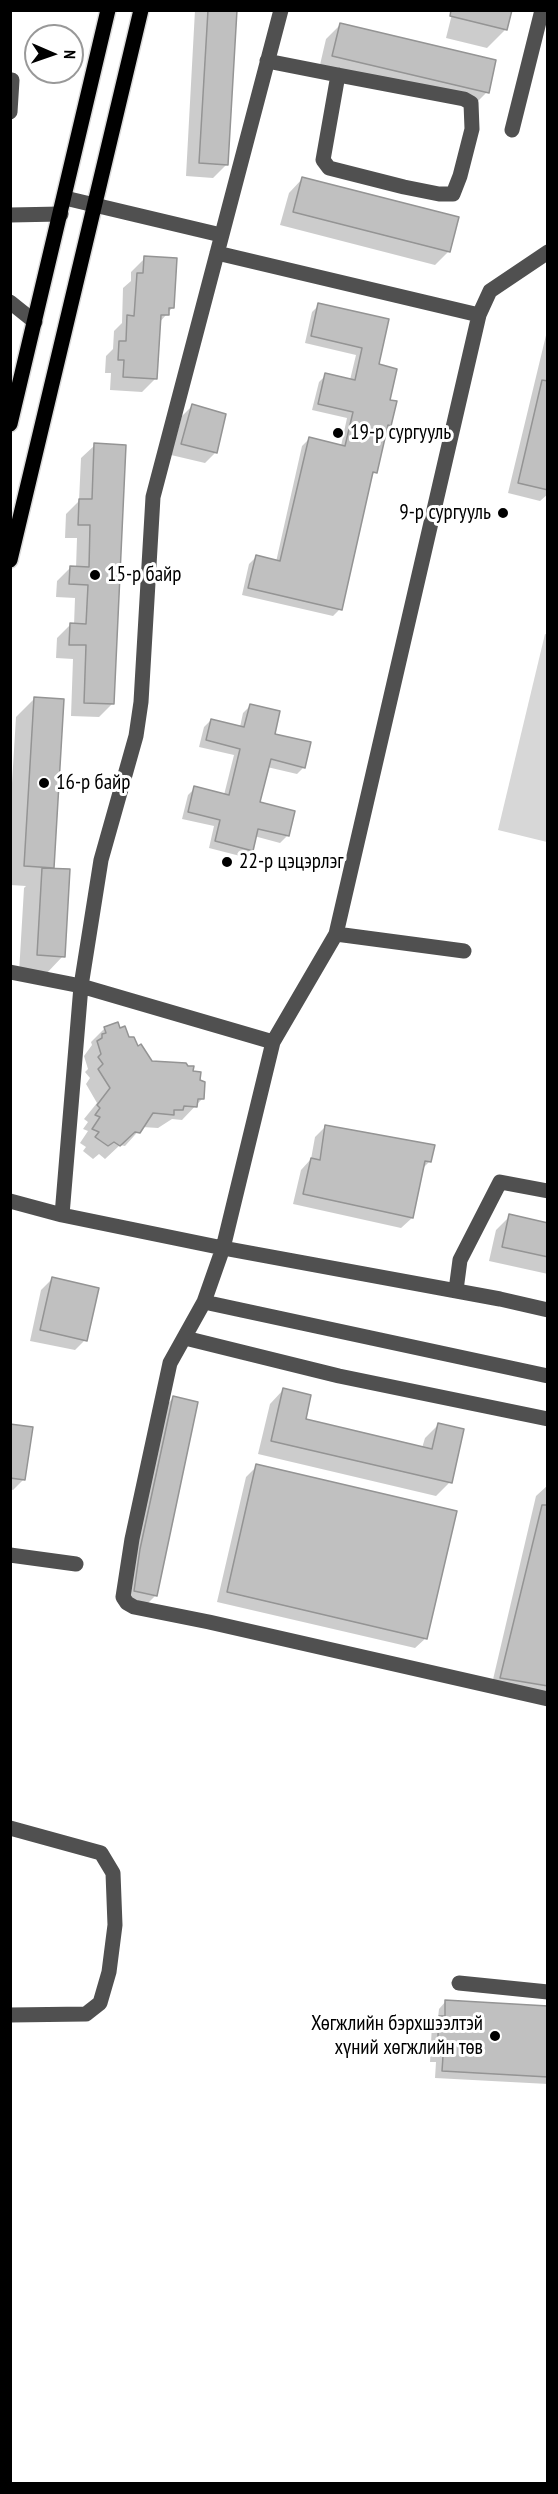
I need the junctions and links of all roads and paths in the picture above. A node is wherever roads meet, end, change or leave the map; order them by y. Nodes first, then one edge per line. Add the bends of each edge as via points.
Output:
1 (108, 10) edge
2 (141, 10) edge
3 (281, 10) edge
4 (542, 10) edge
5 (267, 61) junction
6 (338, 75) junction
7 (12, 80) edge
8 (10, 112) edge
9 (513, 130) dead end
10 (65, 198) junction
11 (94, 204) junction
12 (61, 214) junction
13 (10, 215) edge
14 (221, 235) junction
15 (548, 252) edge
16 (217, 253) junction
17 (10, 302) edge
18 (479, 315) junction
19 (35, 322) junction
20 (10, 424) edge
21 (10, 560) edge
22 (336, 934) junction
23 (464, 951) dead end
24 (10, 972) edge
25 (81, 986) junction
26 (273, 1042) junction
27 (548, 1191) edge
28 (10, 1201) edge
29 (62, 1215) junction
30 (223, 1248) junction
31 (456, 1290) junction
32 (204, 1302) junction
33 (548, 1310) edge
34 (185, 1338) junction
35 (548, 1376) edge
36 (548, 1419) edge
37 (10, 1555) edge
38 (76, 1564) dead end
39 (548, 1699) edge
40 (10, 1828) edge
41 (459, 1983) dead end
42 (548, 1992) edge
43 (10, 2015) edge

1 - 10 main road
2 - 11 main road
3 - 5 street
4 - 9 street
5 - 6 street
5 - 14 street
6 - 6 street via 471,103 472,129 453,194 404,187 329,168 323,160
7 - 8 street
10 - 11 street
10 - 12 main road
11 - 14 street
11 - 21 main road
12 - 13 street
12 - 19 main road
14 - 16 street
15 - 18 street via 490,291
16 - 18 street
16 - 25 street via 153,497 136,736 101,860
17 - 19 street
18 - 22 street
19 - 20 main road
22 - 23 street
22 - 26 street
24 - 25 street
25 - 26 street
25 - 29 street
26 - 30 street
27 - 31 street via 500,1182 460,1260
28 - 29 street
29 - 30 street
30 - 31 street
30 - 32 street
31 - 33 street
32 - 34 street
32 - 35 street
34 - 36 street via 339,1376
34 - 39 street via 170,1363 138,1507 123,1597 127,1603
37 - 38 street
40 - 43 street via 101,1853 113,1873 115,1925 100,2003 86,2014
41 - 42 street

